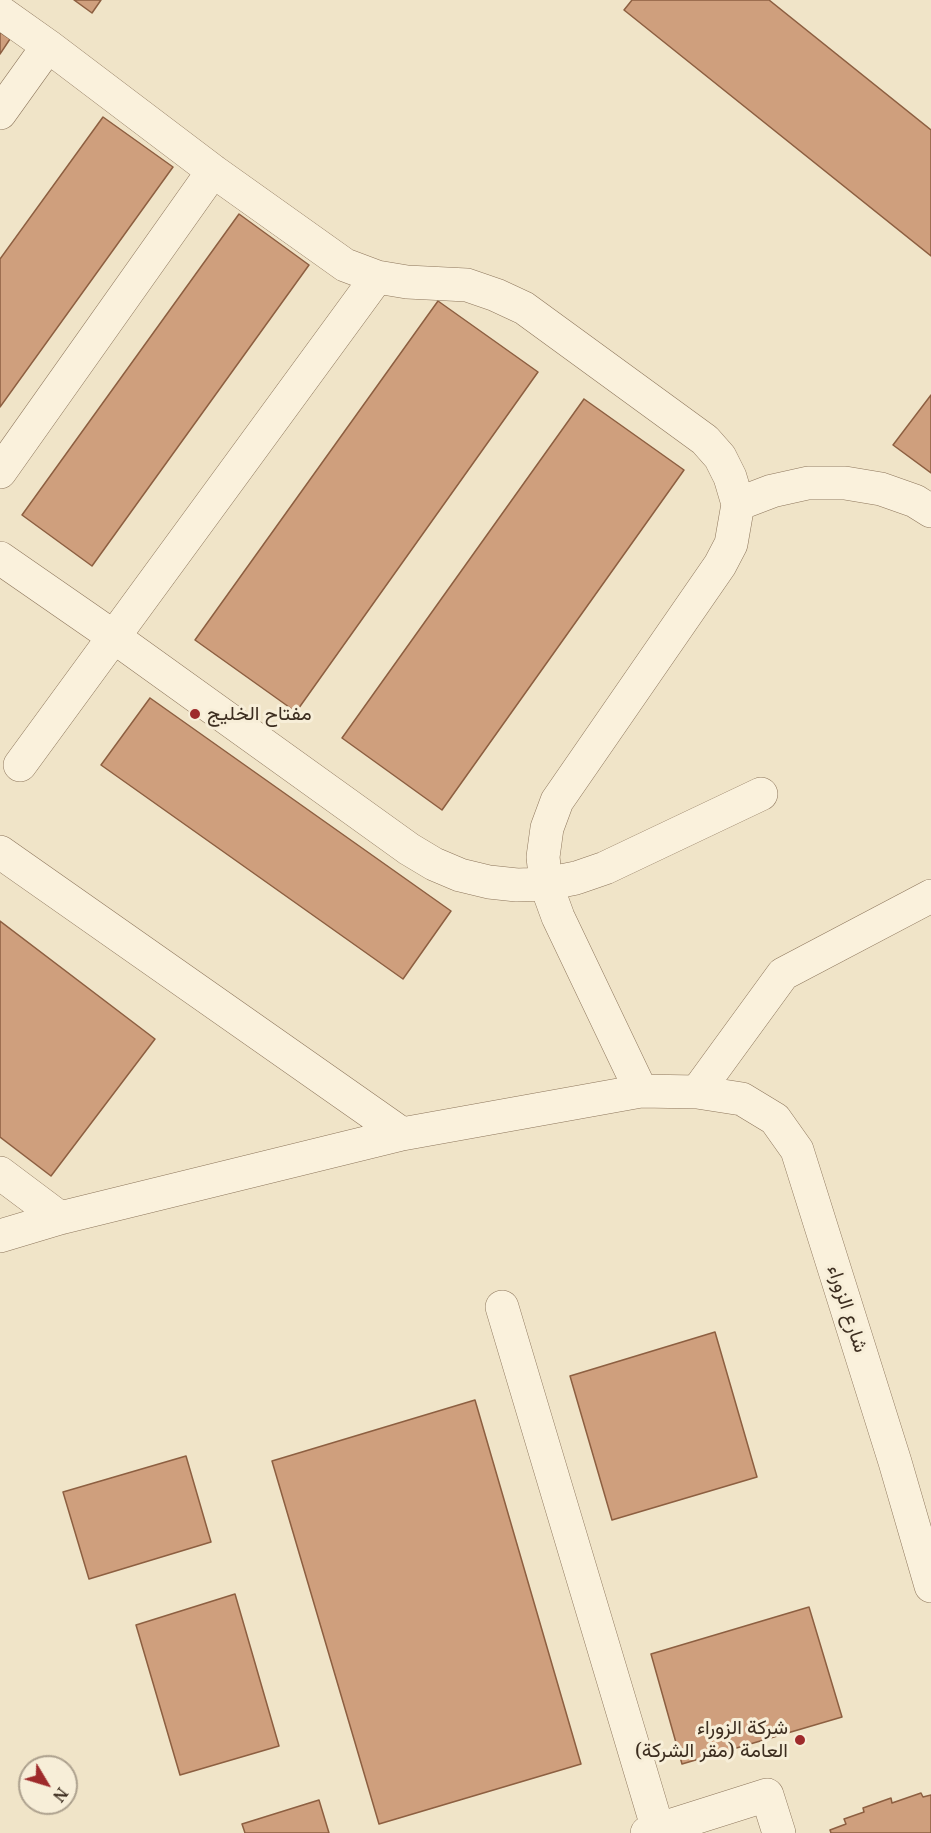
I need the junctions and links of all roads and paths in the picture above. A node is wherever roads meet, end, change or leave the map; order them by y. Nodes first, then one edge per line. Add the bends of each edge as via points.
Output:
1 (0, 12) edge
2 (48, 46) junction
3 (0, 113) edge
4 (213, 171) junction
5 (377, 277) junction
6 (0, 472) edge
7 (738, 504) junction
8 (931, 510) edge
9 (0, 558) edge
10 (114, 637) junction
11 (20, 765) dead end
12 (761, 794) dead end
13 (0, 852) edge
14 (546, 884) junction
15 (931, 896) edge
16 (641, 1091) junction
17 (697, 1092) junction
18 (402, 1134) junction
19 (0, 1173) edge
20 (60, 1218) junction
21 (0, 1236) edge
22 (502, 1307) dead end
23 (931, 1586) edge
24 (654, 1832) edge
25 (779, 1833) edge

1 - 2 street
2 - 3 street
2 - 4 street
4 - 5 street via 345,265
4 - 6 street
5 - 7 street via 467,285 524,308 705,440 720,457
5 - 10 street
7 - 8 street via 772,490 808,483 845,483 881,489
7 - 14 street via 731,544 720,565 557,801 547,828 543,857
9 - 10 street
10 - 11 street
10 - 14 street via 434,864 489,882
12 - 14 street via 605,868
13 - 18 street
14 - 16 street
15 - 17 street via 783,974
16 - 17 street, شارع الزوراء
16 - 18 street, شارع الزوراء
17 - 23 street, شارع الزوراء via 742,1099 776,1119 796,1150
18 - 20 street, شارع الزوراء
19 - 20 street
20 - 21 street, شارع الزوراء
22 - 24 street
24 - 25 street via 767,1795

